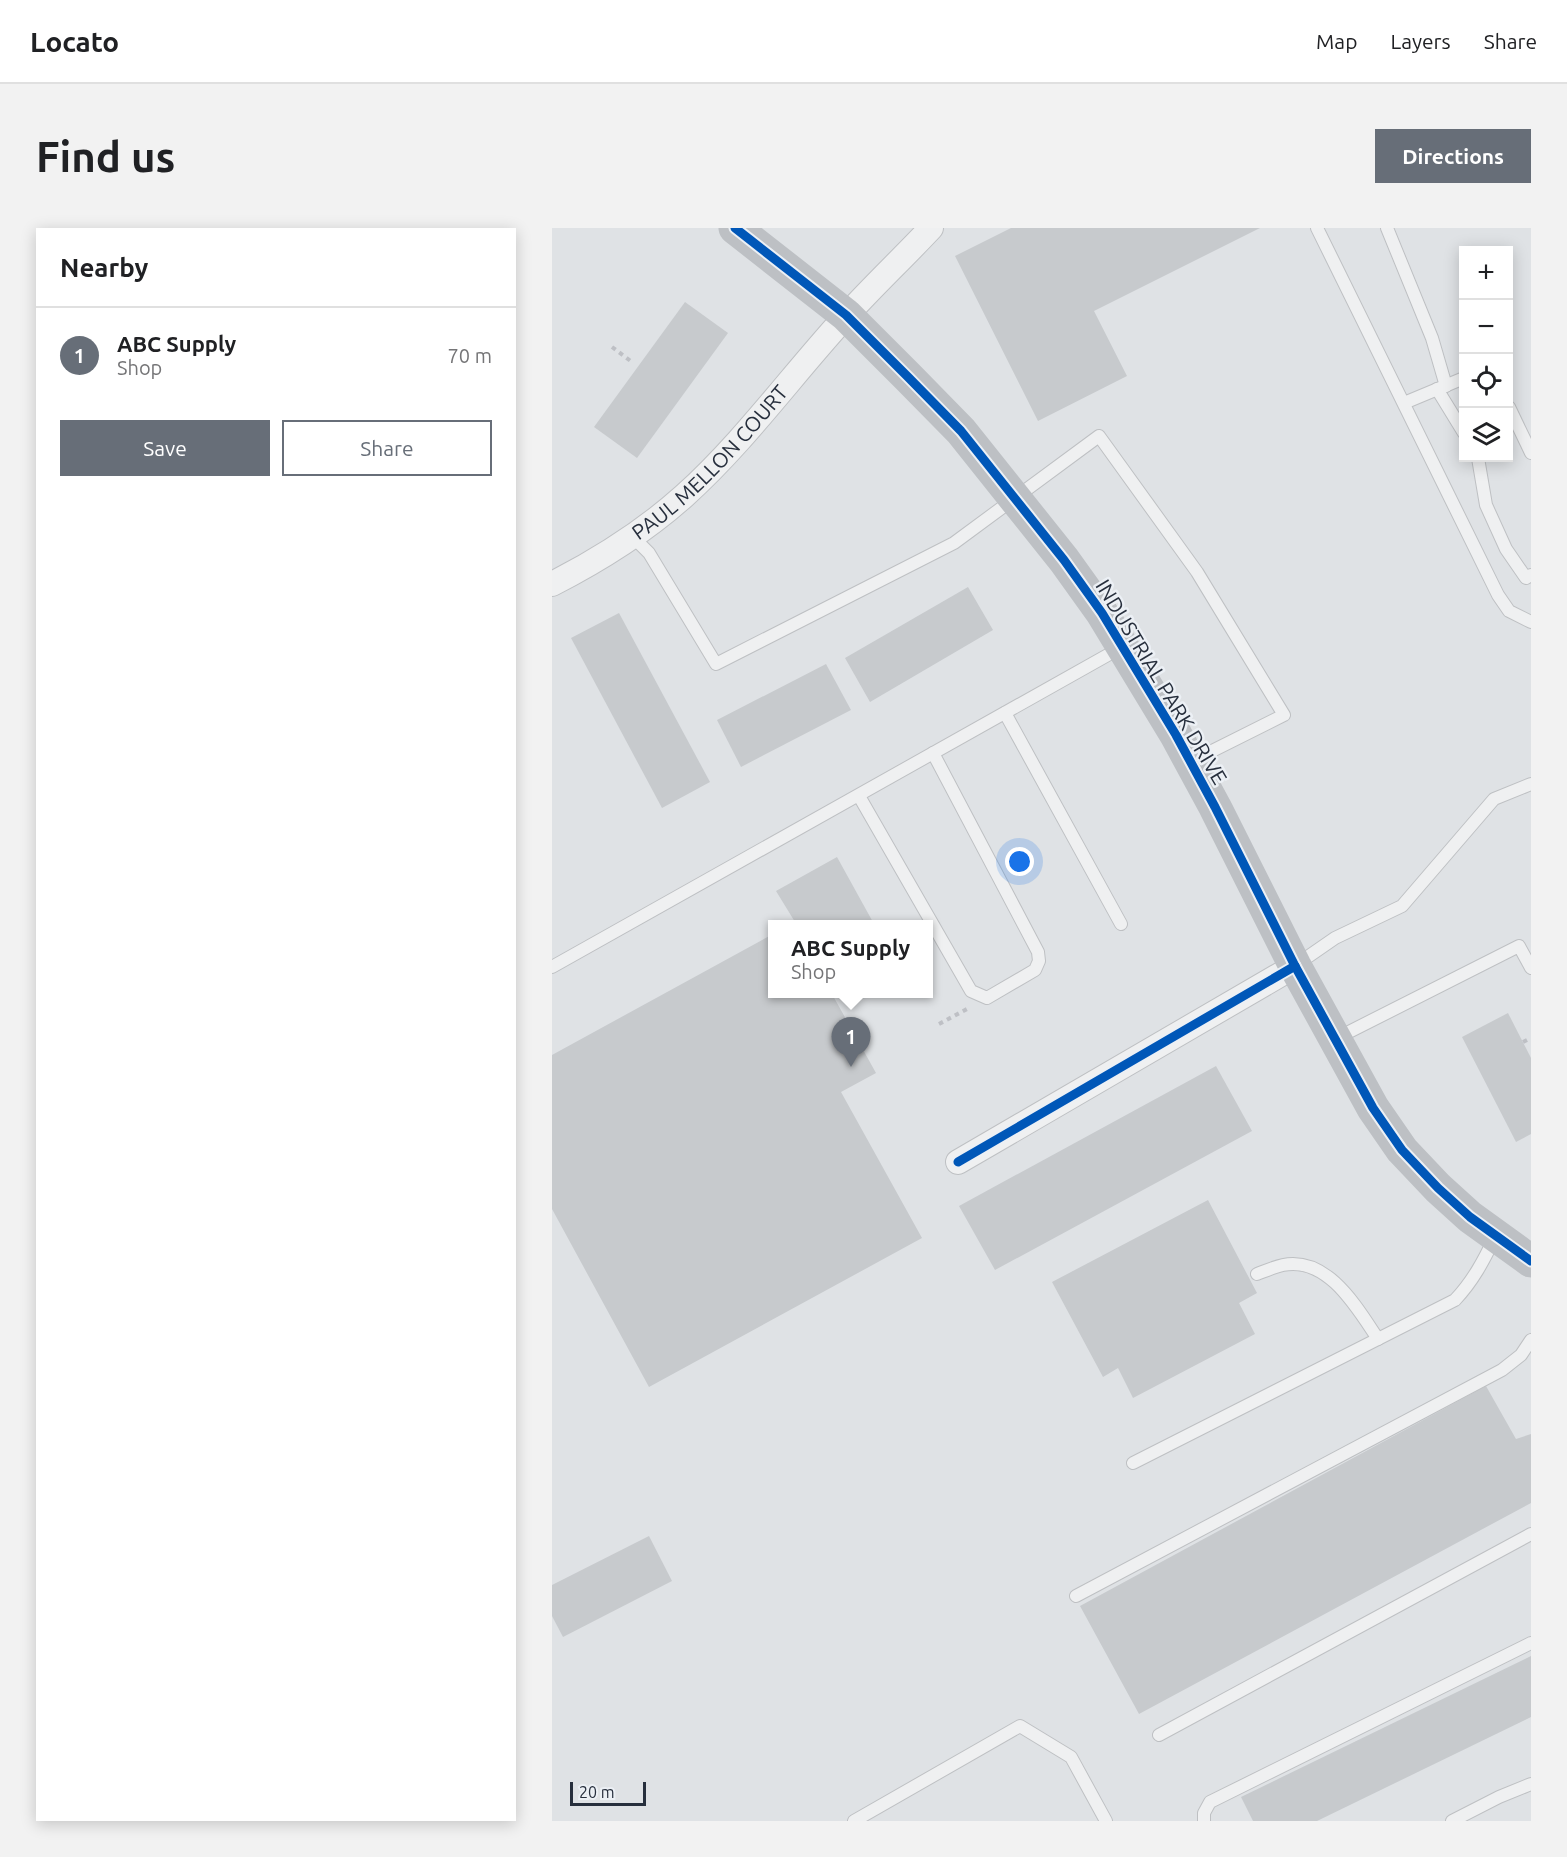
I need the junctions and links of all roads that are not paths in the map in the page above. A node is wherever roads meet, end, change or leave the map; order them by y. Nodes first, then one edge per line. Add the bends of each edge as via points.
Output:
1 (735, 228) edge
2 (931, 228) edge
3 (1317, 228) edge
4 (1387, 228) edge
5 (846, 315) junction
6 (1459, 380) edge
7 (1442, 388) junction
8 (1404, 404) junction
9 (1509, 408) edge
10 (1459, 423) edge
11 (1531, 453) edge
12 (1479, 462) edge
13 (1015, 497) junction
14 (632, 536) junction
15 (1531, 575) edge
16 (552, 584) edge
17 (1531, 622) edge
18 (1123, 646) junction
19 (1005, 713) junction
20 (933, 753) junction
21 (1191, 761) junction
22 (1531, 784) edge
23 (859, 796) junction
24 (931, 920) edge
25 (933, 924) edge
26 (1121, 924) dead end
27 (1525, 943) edge
28 (1295, 966) junction
29 (552, 968) edge
30 (1531, 968) edge
31 (1335, 1039) junction
32 (958, 1162) dead end
33 (1495, 1236) junction
34 (1531, 1261) edge
35 (1257, 1275) dead end
36 (1378, 1339) junction
37 (1531, 1340) edge
38 (1132, 1462) dead end
39 (1531, 1534) edge
40 (1076, 1596) dead end
41 (1531, 1643) edge
42 (1159, 1735) dead end
43 (1531, 1784) edge
44 (854, 1821) edge
45 (1106, 1821) edge
46 (1204, 1821) edge
47 (1452, 1821) edge

1 - 5 street, INDUSTRIAL PARK DRIVE
2 - 5 street, PAUL MELLON COURT
3 - 8 lane
4 - 7 lane via 1432,338
5 - 13 street, INDUSTRIAL PARK DRIVE via 961,431
5 - 14 street, PAUL MELLON COURT via 707,474
6 - 7 lane
7 - 8 lane
7 - 10 lane
8 - 17 lane via 1498,595 1509,610
9 - 11 lane
12 - 15 lane via 1486,505 1506,549 1526,578
13 - 14 lane via 954,543 716,664 649,553
13 - 18 street, INDUSTRIAL PARK DRIVE
13 - 21 lane via 1099,436 1197,572 1284,715
14 - 16 street, PAUL MELLON COURT
18 - 19 lane
18 - 21 street, INDUSTRIAL PARK DRIVE
19 - 20 lane
19 - 26 lane
20 - 23 lane
20 - 25 lane via 1038,952 1039,961 1035,970 987,998 971,990
21 - 28 street, INDUSTRIAL PARK DRIVE
22 - 28 lane via 1494,799 1402,906 1335,938
23 - 24 lane
23 - 29 lane
27 - 30 lane
27 - 31 lane
28 - 31 street, INDUSTRIAL PARK DRIVE
28 - 32 street
31 - 33 street, INDUSTRIAL PARK DRIVE via 1373,1108 1402,1149 1438,1188
33 - 34 street, INDUSTRIAL PARK DRIVE
33 - 36 lane via 1479,1270 1455,1300
35 - 36 lane via 1284,1265 1317,1269 1341,1289
36 - 38 lane
37 - 40 lane via 1521,1355 1502,1370
39 - 42 lane
41 - 46 lane via 1210,1802
43 - 47 lane
44 - 45 lane via 1020,1726 1071,1757

